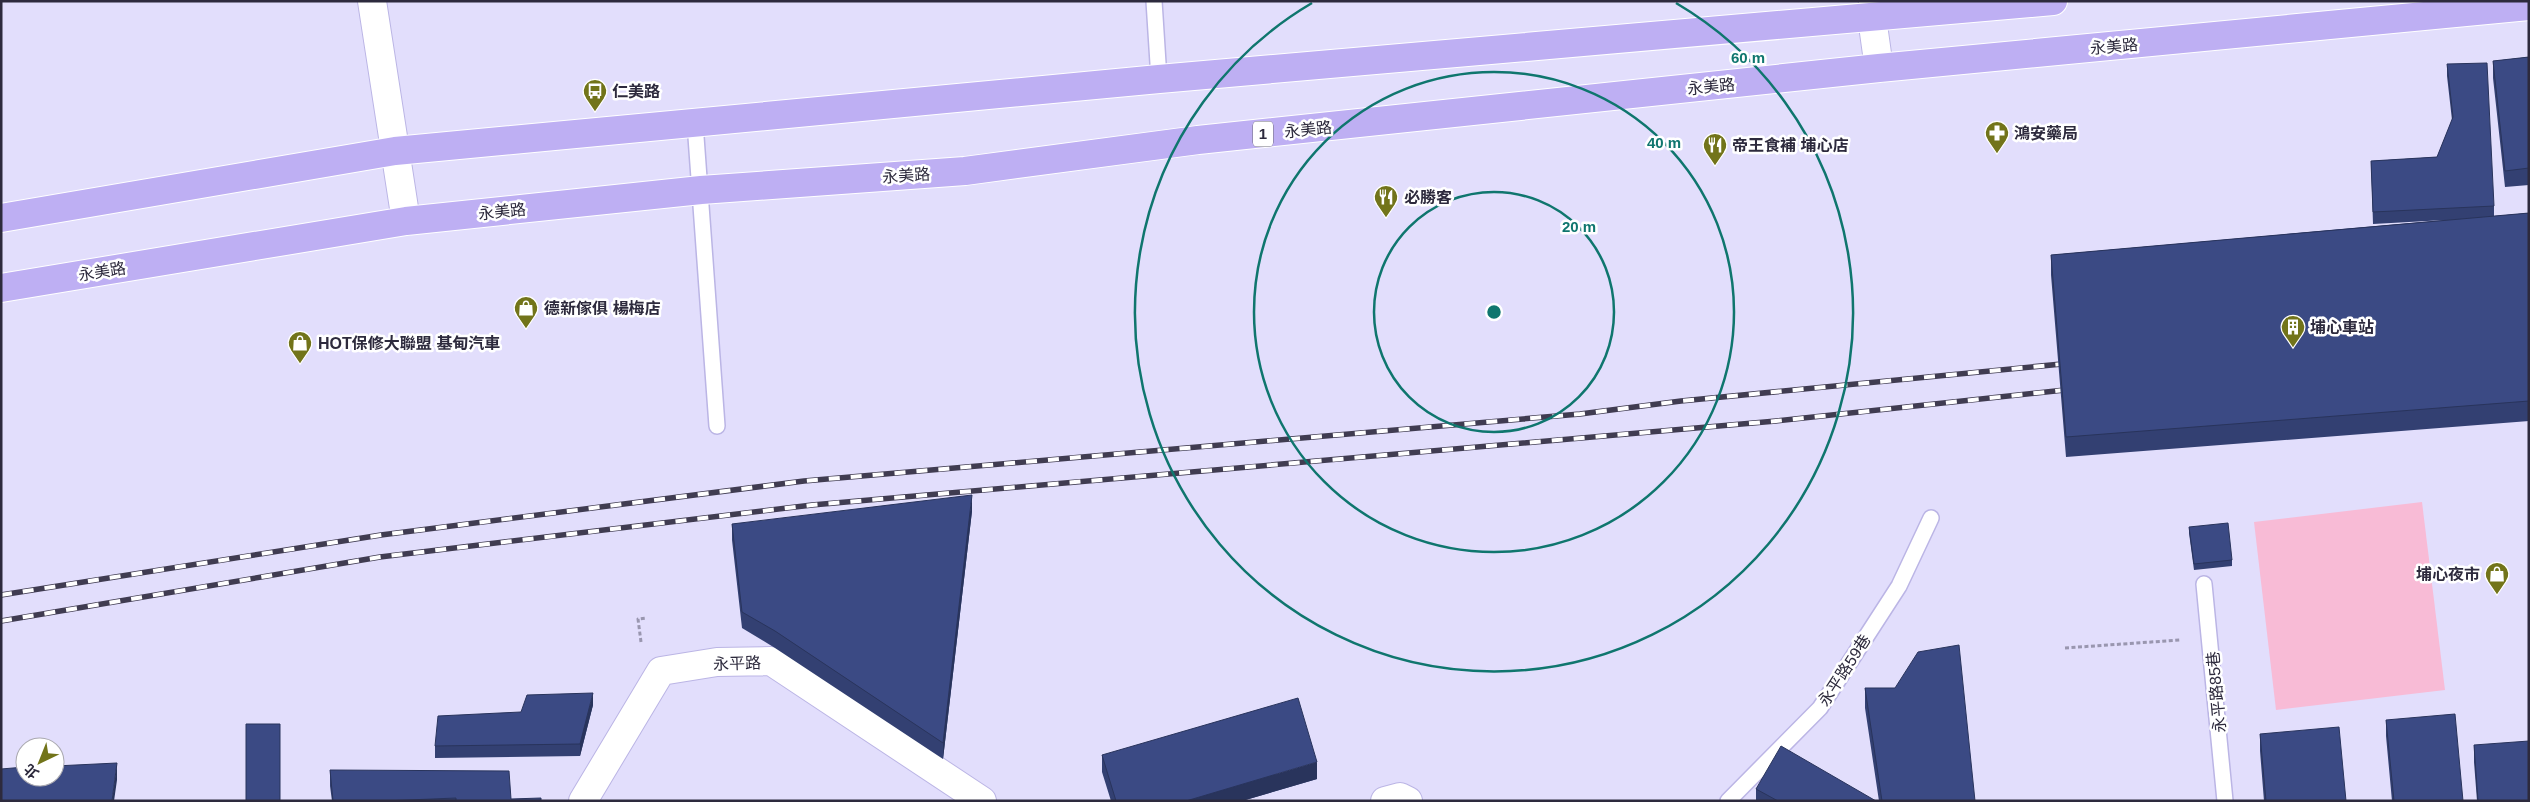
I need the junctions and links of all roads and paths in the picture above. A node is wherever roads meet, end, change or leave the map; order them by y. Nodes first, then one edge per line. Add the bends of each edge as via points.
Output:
1 (372, 1) edge
2 (1154, 1) edge
3 (2053, 1) edge
4 (2529, 6) edge
5 (1873, 9) edge
6 (1879, 68) junction
7 (1159, 79) junction
8 (695, 122) junction
9 (395, 151) junction
10 (700, 190) junction
11 (1, 218) edge
12 (406, 221) junction
13 (1, 288) edge
14 (717, 426) dead end
15 (1931, 518) dead end
16 (2204, 584) dead end
17 (2211, 638) junction
18 (2065, 648) dead end
19 (583, 801) edge
20 (982, 801) edge
21 (1385, 801) edge
22 (1408, 801) edge
23 (1728, 801) edge
24 (2225, 801) edge

1 - 9 street
2 - 7 lane
3 - 5 main road
4 - 6 main road, 永美路 / 1
5 - 6 street
5 - 7 main road
6 - 10 main road, 永美路 / 1 via 1207,139 965,171
7 - 8 main road
8 - 9 main road
8 - 10 lane
9 - 11 main road
9 - 12 street
10 - 12 main road, 永美路 / 1
10 - 14 lane
12 - 13 main road, 永美路 / 1
15 - 23 lane, 永平路59巷 via 1899,586 1820,708
16 - 17 lane, 永平路85巷
17 - 18 path
17 - 24 lane, 永平路85巷
19 - 20 street, 永平路 via 661,671 717,662 771,661
21 - 22 street via 1400,797

